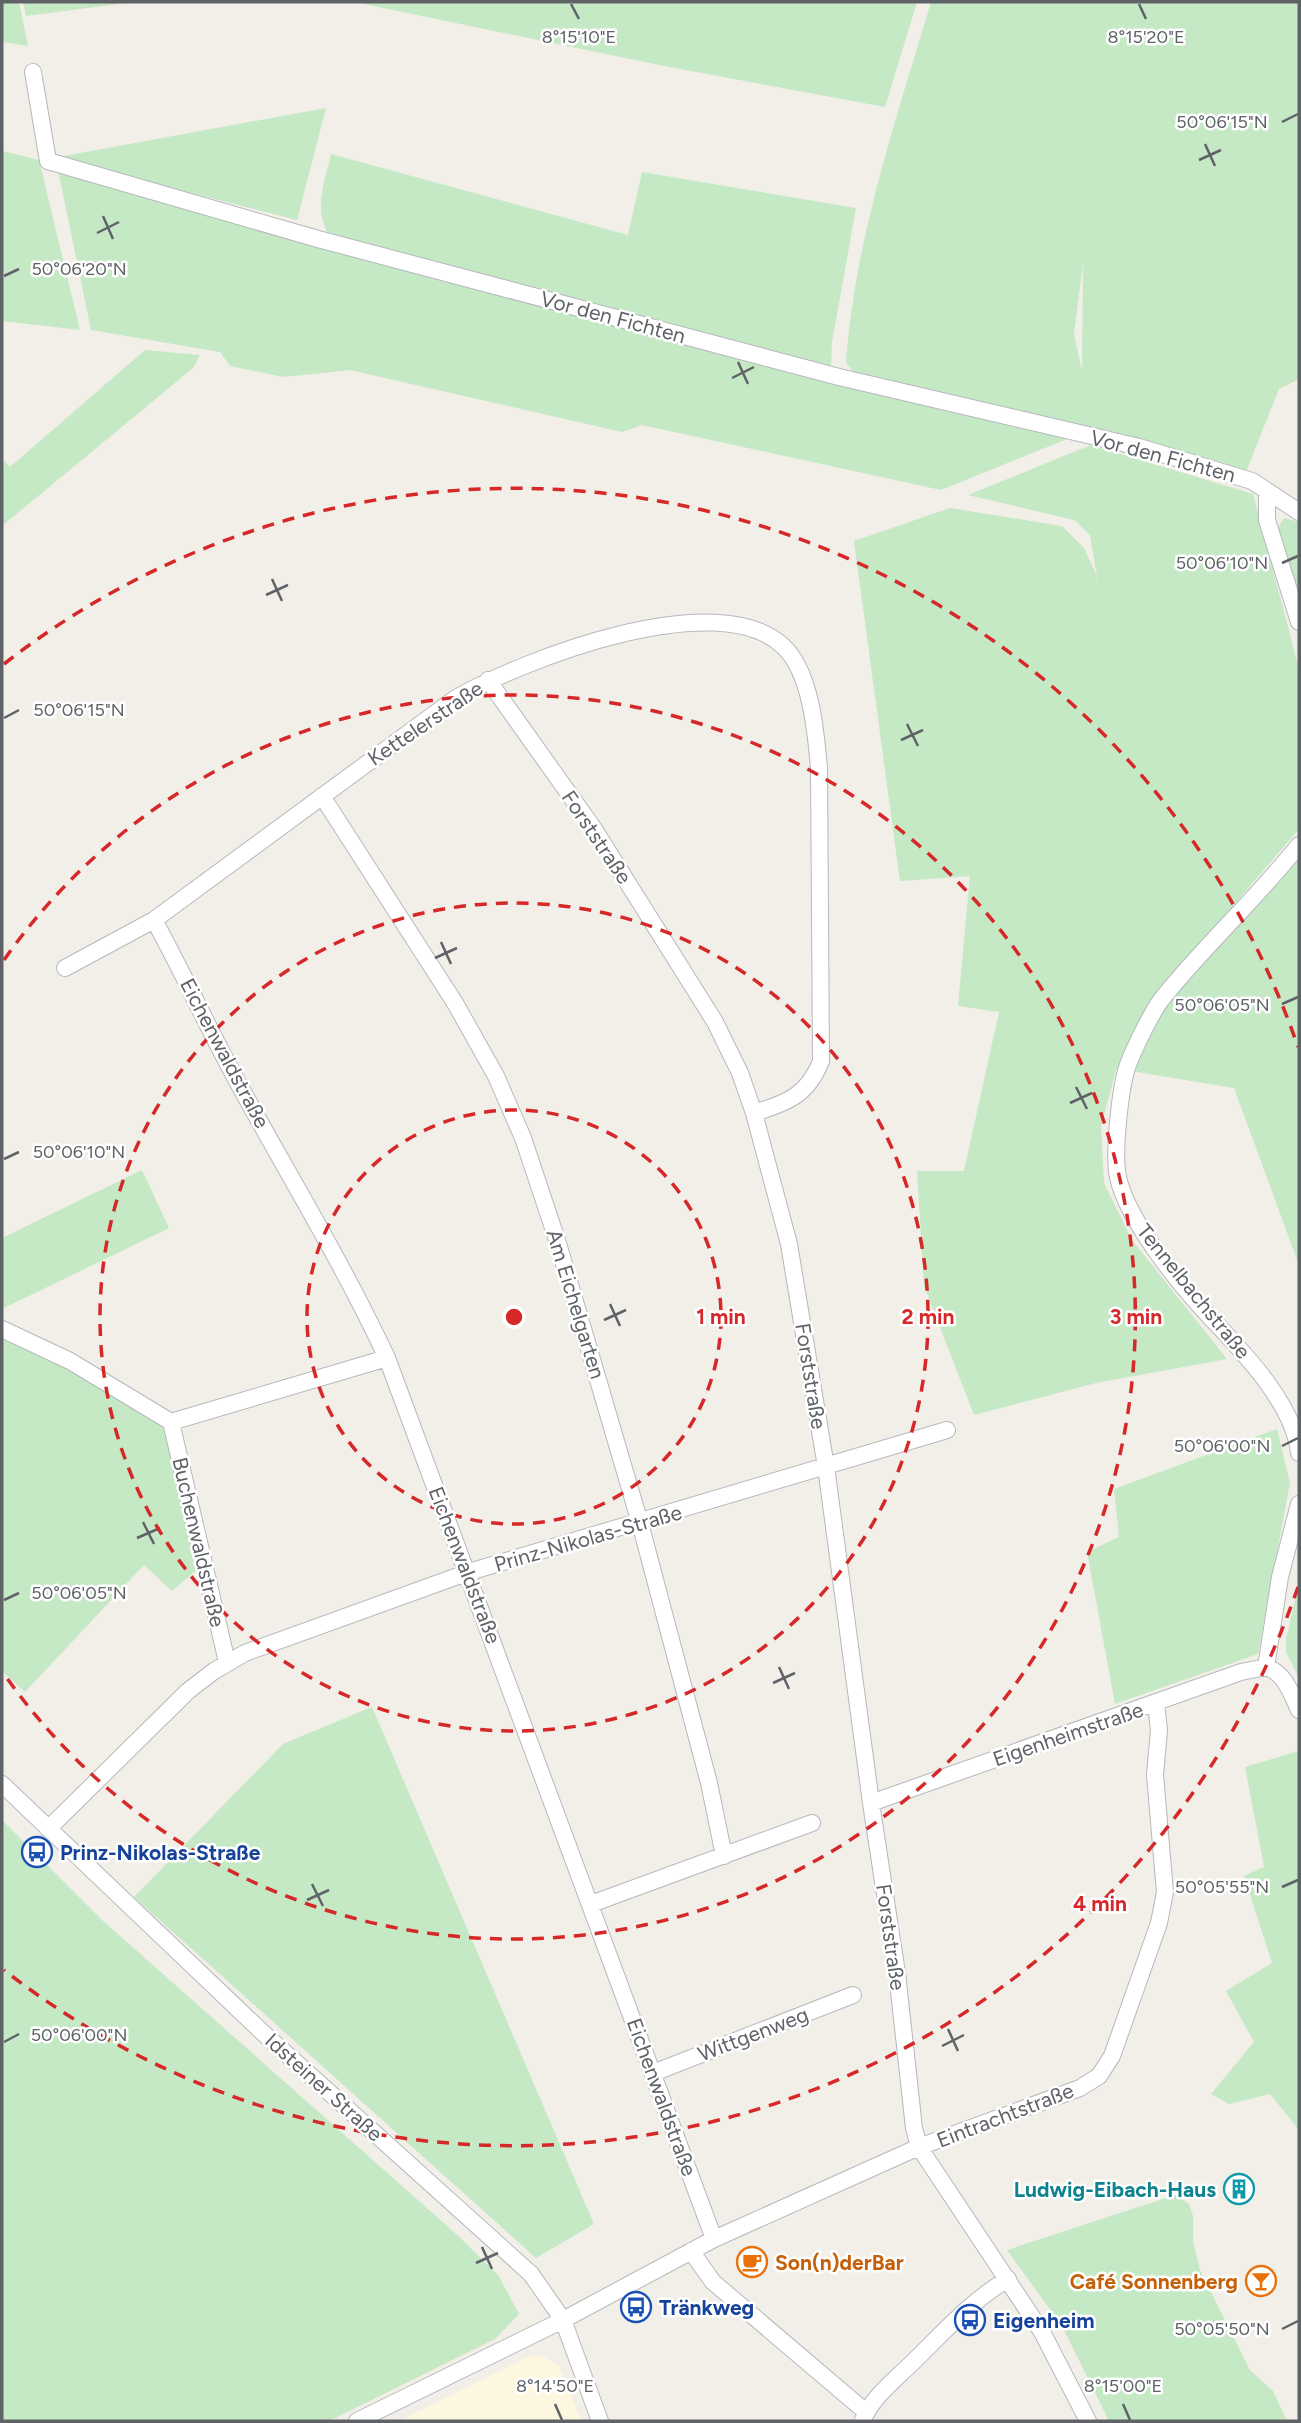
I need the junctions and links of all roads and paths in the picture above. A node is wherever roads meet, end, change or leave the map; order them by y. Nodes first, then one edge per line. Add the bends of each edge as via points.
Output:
1 (33, 72) dead end
2 (1267, 491) junction
3 (1299, 512) edge
4 (1299, 622) edge
5 (488, 680) junction
6 (322, 796) junction
7 (1299, 845) edge
8 (154, 920) junction
9 (65, 968) dead end
10 (754, 1113) junction
11 (2, 1329) edge
12 (387, 1358) junction
13 (172, 1422) junction
14 (947, 1430) dead end
15 (1299, 1453) edge
16 (826, 1467) junction
17 (1299, 1504) edge
18 (640, 1523) junction
19 (469, 1573) junction
20 (227, 1662) junction
21 (1266, 1667) junction
22 (1156, 1703) junction
23 (1299, 1710) edge
24 (2, 1784) edge
25 (871, 1804) junction
26 (812, 1824) dead end
27 (48, 1829) junction
28 (724, 1856) junction
29 (591, 1905) junction
30 (853, 1995) dead end
31 (653, 2073) junction
32 (919, 2147) junction
33 (714, 2239) junction
34 (691, 2251) junction
35 (1008, 2279) junction
36 (563, 2320) junction
37 (864, 2417) edge
38 (357, 2421) edge
39 (600, 2421) edge
40 (1088, 2421) edge

1 - 2 street, Vor den Fichten via 48,161 318,239 826,374 1139,447 1252,481
2 - 3 street
2 - 4 street via 1267,520
5 - 6 street, Kettelerstraße via 456,698
5 - 10 street, Forststraße via 594,829 715,1022
5 - 10 street, Kettelerstraße via 583,644 702,622 738,624 764,634 784,647 796,665 817,737 819,768 821,1061 814,1080 799,1095
6 - 8 street, Kettelerstraße
6 - 18 street, Am Eichelgarten via 455,1003 496,1076 523,1138 557,1240
7 - 15 street, Tennelbachstraße via 1160,1002 1126,1070 1117,1175 1145,1235 1271,1389
8 - 9 street, Kettelerstraße
8 - 12 street, Eichenwaldstraße
10 - 16 street, Forststraße via 789,1244
11 - 13 street via 70,1361
12 - 13 street
12 - 19 street, Eichenwaldstraße
13 - 20 street, Buchenwaldstraße
14 - 16 street, Prinz-Nikolas-Straße
16 - 18 street, Prinz-Nikolas-Straße
16 - 25 street, Forststraße
17 - 21 street via 1280,1577
18 - 19 street, Prinz-Nikolas-Straße
18 - 28 street, Am Eichelgarten
19 - 20 street, Prinz-Nikolas-Straße
19 - 29 street, Eichenwaldstraße
20 - 27 street, Prinz-Nikolas-Straße via 188,1691
21 - 22 street, Eigenheimstraße
21 - 23 street via 1283,1678
22 - 25 street, Eigenheimstraße
22 - 32 street, Eintrachtstraße via 1159,1730 1154,1775 1165,1892 1159,1923 1112,2056 1099,2076 1080,2088
24 - 27 street, Idsteiner Straße
25 - 32 street, Forststraße
26 - 28 street
27 - 36 street, Idsteiner Straße via 261,2031 531,2274
28 - 29 street
29 - 31 street, Eichenwaldstraße
30 - 31 street, Wittgenweg
31 - 33 street, Eichenwaldstraße
32 - 33 street, Eintrachtstraße
32 - 35 street
33 - 34 street, Eintrachtstraße
34 - 36 street, Eintrachtstraße
34 - 37 street via 713,2282
35 - 37 street via 968,2309 875,2400
35 - 40 street via 1042,2332
36 - 38 street
36 - 39 street, Idsteiner Straße

